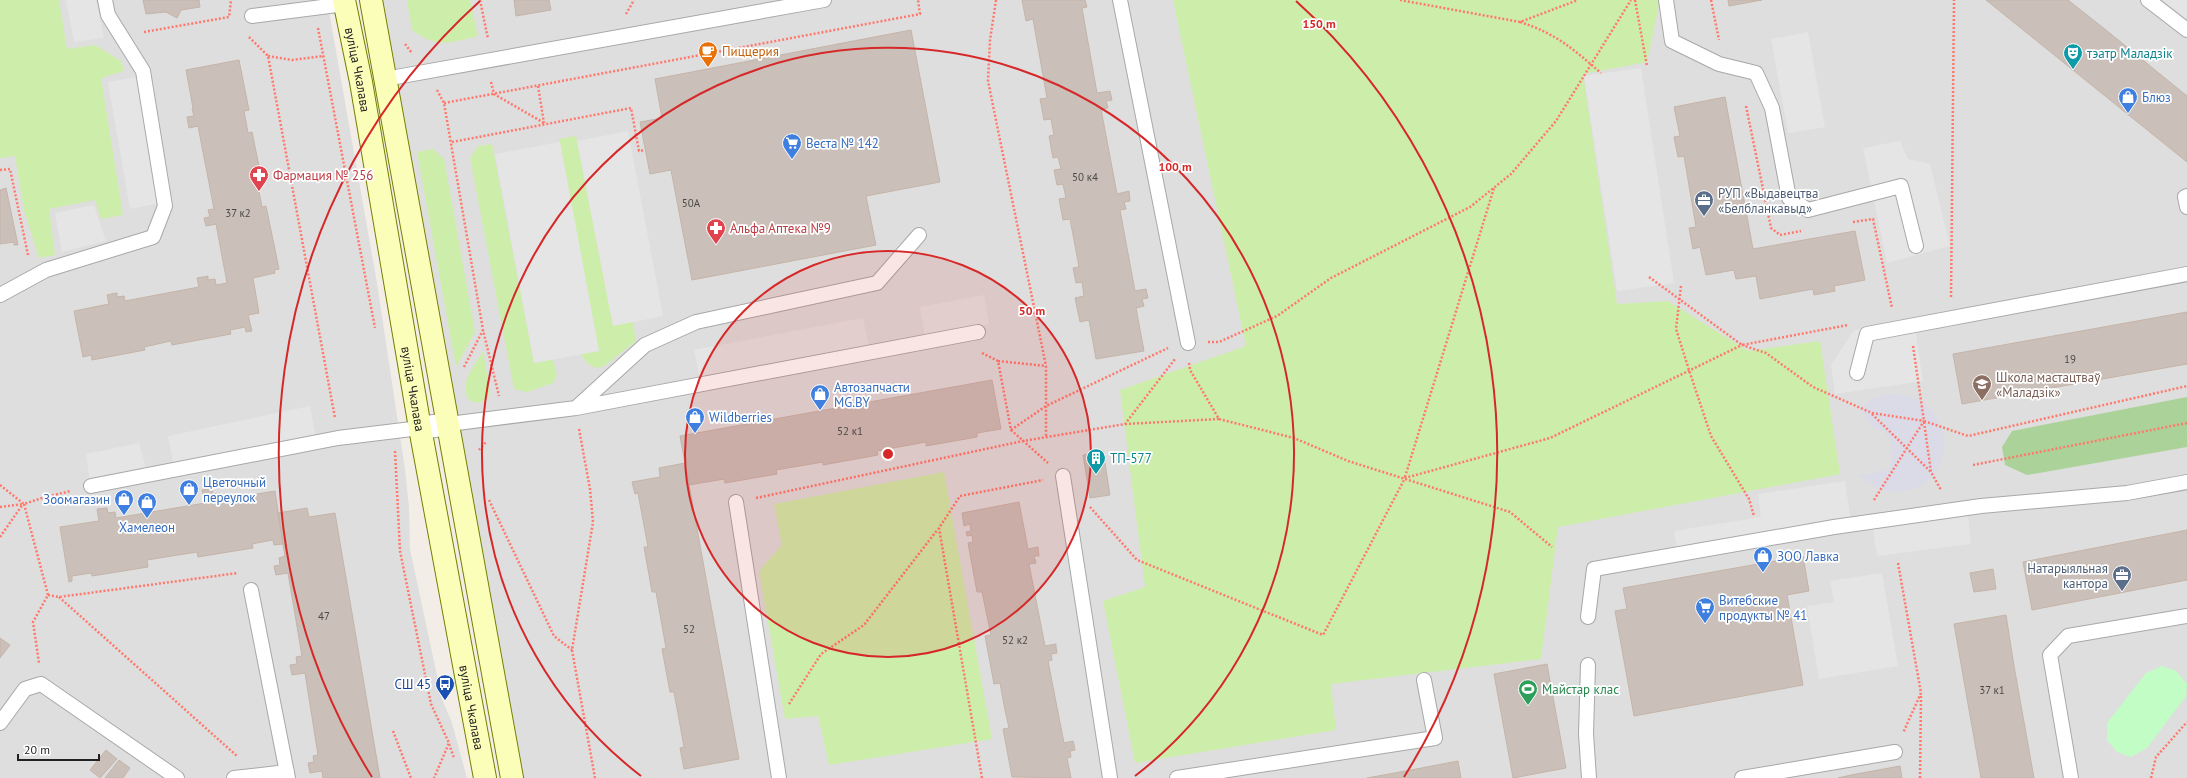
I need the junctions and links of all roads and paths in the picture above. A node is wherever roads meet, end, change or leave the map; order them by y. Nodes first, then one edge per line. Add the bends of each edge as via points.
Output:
1 (105, 0) edge
2 (231, 0) edge
3 (371, 0) edge
4 (480, 0) edge
5 (634, 0) edge
6 (824, 0) edge
7 (918, 0) edge
8 (996, 0) edge
9 (1120, 0) edge
10 (1400, 0) edge
11 (1578, 0) edge
12 (1631, 0) edge
13 (1635, 0) edge
14 (1666, 0) edge
15 (1711, 0) edge
16 (1954, 0) edge
17 (2148, 0) edge
18 (344, 2) edge
19 (315, 9) junction
20 (483, 13) dead end
21 (252, 16) dead end
22 (625, 16) dead end
23 (229, 17) junction
24 (235, 22) dead end
25 (1520, 22) junction
26 (2187, 30) edge
27 (246, 33) dead end
28 (122, 37) junction
29 (403, 42) dead end
30 (1720, 44) dead end
31 (268, 56) junction
32 (324, 56) junction
33 (1591, 64) junction
34 (1647, 66) dead end
35 (426, 72) junction
36 (1602, 73) dead end
37 (385, 79) junction
38 (361, 82) junction
39 (538, 86) junction
40 (494, 94) junction
41 (444, 103) junction
42 (544, 123) junction
43 (452, 142) junction
44 (645, 150) dead end
45 (0, 170) edge
46 (1494, 187) junction
47 (2187, 196) edge
48 (2187, 207) edge
49 (918, 234) dead end
50 (1916, 246) dead end
51 (2187, 274) edge
52 (33, 277) junction
53 (1649, 277) dead end
54 (1681, 286) dead end
55 (0, 295) edge
56 (1680, 300) junction
57 (1951, 300) dead end
58 (1856, 323) dead end
59 (376, 330) dead end
60 (483, 330) junction
61 (978, 332) dead end
62 (1912, 340) dead end
63 (1188, 343) junction
64 (1742, 345) junction
65 (980, 352) dead end
66 (998, 361) junction
67 (1046, 366) junction
68 (464, 368) dead end
69 (1689, 370) junction
70 (1857, 373) dead end
71 (2187, 386) edge
72 (1046, 406) junction
73 (576, 408) junction
74 (1872, 413) junction
75 (505, 419) junction
76 (1219, 420) junction
77 (1924, 421) junction
78 (336, 423) dead end
79 (2187, 423) edge
80 (449, 424) junction
81 (1125, 424) junction
82 (420, 428) junction
83 (572, 428) dead end
84 (1011, 430) junction
85 (392, 431) junction
86 (1046, 436) junction
87 (1023, 441) junction
88 (1907, 449) junction
89 (1973, 465) dead end
90 (1931, 472) junction
91 (1063, 476) junction
92 (1405, 478) junction
93 (2187, 482) edge
94 (0, 485) edge
95 (91, 486) joint
96 (1942, 491) dead end
97 (488, 498) dead end
98 (736, 502) joint
99 (1872, 503) dead end
100 (24, 504) junction
101 (1090, 506) dead end
102 (0, 508) edge
103 (1754, 516) dead end
104 (939, 528) junction
105 (0, 537) edge
106 (1552, 547) dead end
107 (1898, 563) dead end
108 (245, 572) dead end
109 (251, 590) dead end
110 (48, 595) junction
111 (58, 597) junction
112 (2187, 616) edge
113 (1588, 617) dead end
114 (572, 650) junction
115 (1588, 665) dead end
116 (1424, 680) dead end
117 (41, 684) junction
118 (1921, 693) junction
119 (2187, 722) edge
120 (0, 723) edge
121 (773, 729) junction
122 (393, 731) dead end
123 (1895, 752) joint
124 (258, 775) junction
125 (287, 775) edge
126 (177, 778) edge
127 (234, 778) edge
128 (410, 778) edge
129 (434, 778) edge
130 (486, 778) edge
131 (512, 778) edge
132 (595, 778) edge
133 (779, 778) edge
134 (982, 778) edge
135 (1110, 778) edge
136 (1176, 778) edge
137 (1589, 778) edge
138 (1742, 778) edge
139 (1920, 778) edge
140 (2071, 778) edge
141 (2151, 778) edge

1 - 28 lane via 108,15
2 - 23 path
3 - 18 street
3 - 37 main road, вуліца Чкалава
4 - 20 path
5 - 22 path
6 - 35 lane
7 - 39 path via 920,14
8 - 67 path via 990,40 988,81
9 - 63 lane
10 - 25 path
11 - 25 path
12 - 33 path
13 - 34 path
14 - 50 lane via 1672,41 1719,64 1756,73 1772,108 1789,198 1808,210 1901,186
15 - 30 path
16 - 57 path
17 - 26 lane
18 - 19 lane
18 - 38 main road, вуліца Чкалава
19 - 21 lane
19 - 32 path
23 - 24 path
23 - 28 path
25 - 33 path via 1543,29 1567,43
27 - 31 path
28 - 52 lane via 143,71 165,206 153,237 46,270
29 - 35 path
31 - 32 path via 292,60
31 - 78 path
32 - 59 path
33 - 36 path
33 - 46 path via 1556,121 1511,174
35 - 37 lane
35 - 41 path
37 - 38 street
37 - 80 main road, вуліца Чкалава
38 - 82 main road, вуліца Чкалава
39 - 40 path
39 - 42 path
40 - 41 path
40 - 42 path
41 - 43 path
42 - 43 path
42 - 44 path via 631,108 638,151
43 - 60 path
45 - 52 path via 10,169
46 - 63 path via 1470,206 1331,278 1277,316 1219,342
46 - 92 path
47 - 48 lane
49 - 73 lane via 877,283 696,322 645,345
51 - 70 lane via 1867,334
52 - 55 lane
53 - 56 path
54 - 56 path
56 - 64 path
56 - 69 path via 1676,329
58 - 64 path
60 - 68 path
60 - 75 path
61 - 73 lane
62 - 77 path
63 - 72 path via 1174,345
63 - 76 path via 1190,370
63 - 81 path
64 - 69 path
64 - 74 path via 1766,353 1813,387
65 - 66 path
66 - 67 path
66 - 84 path
67 - 72 path
69 - 92 path via 1550,438
69 - 103 path via 1711,436 1749,499
71 - 77 path via 1968,436
72 - 84 path
72 - 86 path
73 - 75 lane
74 - 77 path
74 - 88 path
75 - 80 lane
76 - 81 path
76 - 92 path via 1294,438 1348,461
77 - 88 path
77 - 90 path
79 - 89 path
80 - 82 street
80 - 131 main road, вуліца Чкалава
81 - 86 path
82 - 85 lane
82 - 130 main road, вуліца Чкалава
83 - 114 path via 579,427 594,522
84 - 87 path
85 - 95 lane via 338,438
85 - 129 path via 397,463 400,551 431,704 448,743
86 - 87 path
87 - 91 path
87 - 98 path
88 - 90 path
88 - 99 path
90 - 96 path
91 - 104 path via 960,496
91 - 135 lane
92 - 101 path via 1323,636 1137,560
92 - 106 path via 1510,512
93 - 113 lane via 2127,493 1981,506 1834,527 1594,569
94 - 100 path
95 - 100 path via 45,496
97 - 114 path via 554,636
98 - 121 lane
100 - 102 path
100 - 105 path
100 - 110 path
104 - 121 path via 864,625 821,654
104 - 134 path
107 - 118 path
108 - 111 path
109 - 125 lane
110 - 111 path
110 - 117 path via 33,622
111 - 124 path
112 - 140 lane via 2068,636 2050,655
114 - 132 path
115 - 137 lane via 1586,734
116 - 136 lane via 1435,738
117 - 120 lane via 25,689
117 - 126 lane
118 - 123 path
118 - 139 path
119 - 141 path via 2156,757
121 - 133 lane
122 - 128 path
123 - 138 lane
124 - 125 lane
124 - 127 lane

